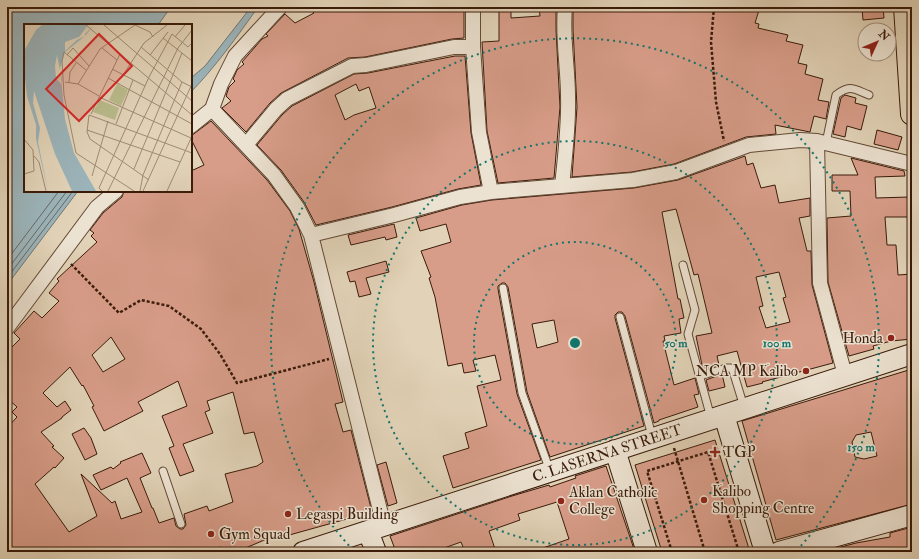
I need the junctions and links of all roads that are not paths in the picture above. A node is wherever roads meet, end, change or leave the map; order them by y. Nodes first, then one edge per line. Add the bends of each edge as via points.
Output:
1 (280, 7) edge
2 (473, 7) edge
3 (565, 7) edge
4 (905, 7) edge
5 (473, 47) junction
6 (870, 95) dead end
7 (212, 109) junction
8 (912, 114) edge
9 (192, 125) edge
10 (822, 142) junction
11 (246, 145) junction
12 (912, 164) edge
13 (562, 186) junction
14 (115, 192) edge
15 (491, 192) junction
16 (311, 234) junction
17 (683, 266) dead end
18 (503, 288) dead end
19 (620, 317) dead end
20 (7, 328) edge
21 (912, 354) edge
22 (845, 375) junction
23 (700, 376) junction
24 (744, 408) junction
25 (718, 417) junction
26 (661, 435) junction
27 (614, 450) junction
28 (163, 471) dead end
29 (550, 471) junction
30 (912, 515) edge
31 (181, 524) dead end
32 (376, 528) junction
33 (303, 552) edge
34 (376, 552) edge
35 (647, 552) edge
36 (765, 552) edge
37 (779, 552) edge

1 - 7 street via 235,56
2 - 5 street
3 - 13 street via 568,96
4 - 8 main road
5 - 11 street via 454,47 352,66 287,99
5 - 15 street via 479,132
6 - 10 lane via 850,88 836,95
7 - 9 street
7 - 11 street
10 - 12 street
10 - 13 street via 800,140 749,145 676,172 633,180
10 - 22 street via 820,283
11 - 16 street via 285,190
13 - 15 street
14 - 20 street via 97,207
15 - 16 street via 460,197
16 - 32 street via 342,356
17 - 23 lane via 694,310 688,334
18 - 29 lane via 522,393
19 - 26 lane
21 - 22 street, C. LASERNA STREET
22 - 24 street, C. LASERNA STREET
23 - 24 lane via 731,368
23 - 25 lane
24 - 25 street, C. LASERNA STREET
25 - 26 street, C. LASERNA STREET
25 - 36 street
26 - 27 street, C. LASERNA STREET
27 - 29 street, C. LASERNA STREET
27 - 35 street
28 - 31 lane
29 - 32 street, C. LASERNA STREET
30 - 37 street
32 - 33 street, C. LASERNA STREET
32 - 34 street

